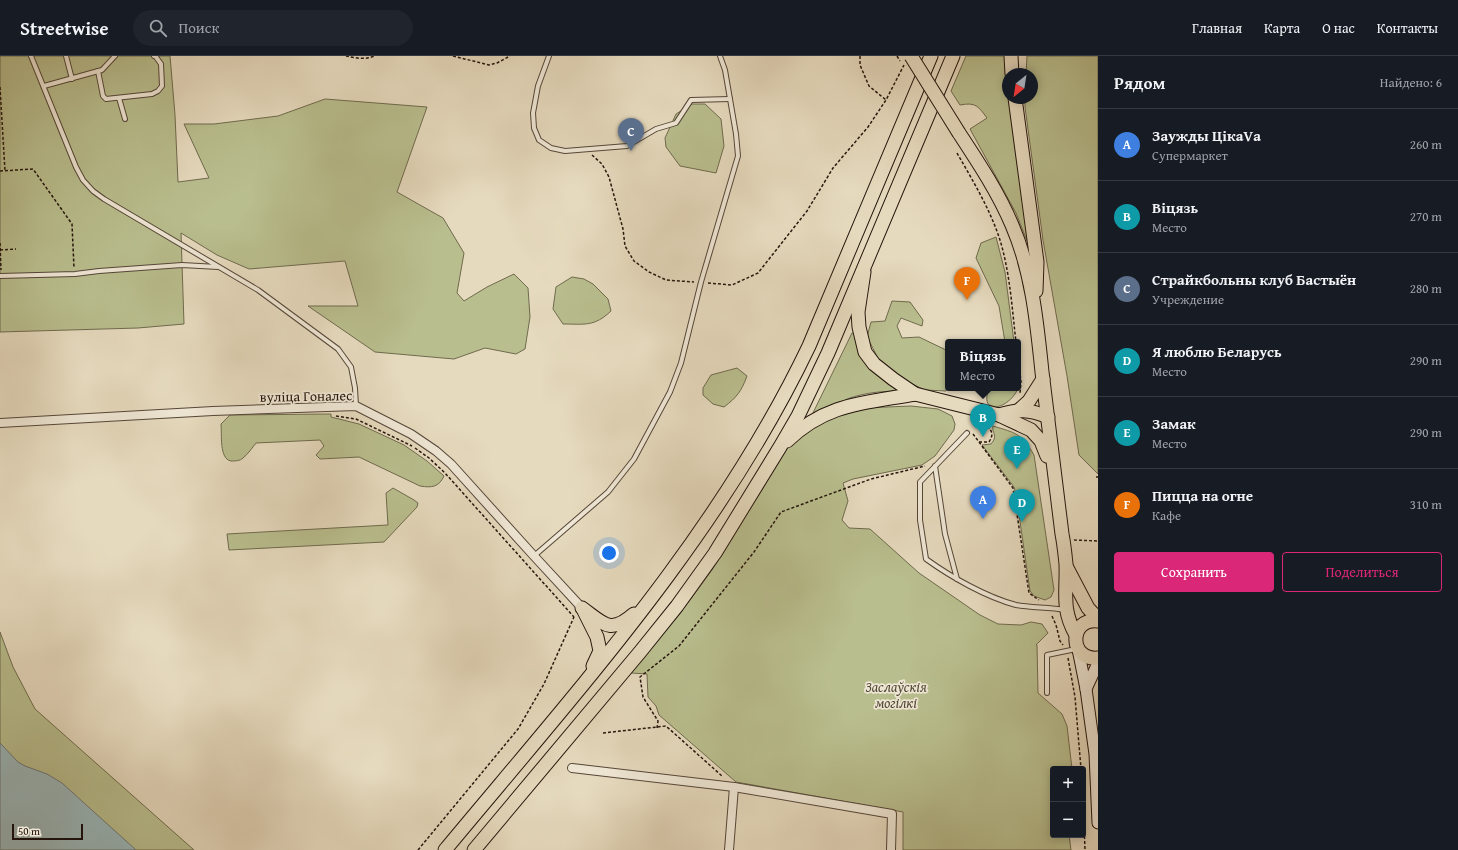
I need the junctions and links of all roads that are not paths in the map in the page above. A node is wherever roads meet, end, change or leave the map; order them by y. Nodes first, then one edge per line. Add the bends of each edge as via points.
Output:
1 (30, 56) edge
2 (66, 56) edge
3 (116, 56) edge
4 (154, 56) edge
5 (549, 56) edge
6 (720, 56) edge
7 (931, 56) edge
8 (953, 56) edge
9 (1011, 56) edge
10 (908, 59) edge
11 (1012, 68) edge
12 (98, 71) junction
13 (72, 78) junction
14 (44, 86) junction
15 (119, 98) junction
16 (730, 99) junction
17 (1016, 104) edge
18 (125, 119) dead end
19 (220, 267) junction
20 (865, 268) junction
21 (1, 276) edge
22 (1035, 312) junction
23 (1043, 379) junction
24 (915, 394) junction
25 (356, 406) junction
26 (1018, 410) junction
27 (999, 415) junction
28 (1048, 417) junction
29 (0, 423) edge
30 (1031, 430) junction
31 (967, 433) dead end
32 (780, 447) junction
33 (935, 466) junction
34 (1053, 469) junction
35 (534, 556) junction
36 (1066, 564) junction
37 (957, 579) junction
38 (651, 600) junction
39 (582, 608) junction
40 (1066, 610) junction
41 (1098, 620) edge
42 (1076, 635) junction
43 (1078, 649) junction
44 (1098, 658) edge
45 (1098, 663) edge
46 (586, 680) junction
47 (1086, 689) junction
48 (1047, 693) dead end
49 (572, 768) dead end
50 (734, 787) junction
51 (1098, 822) edge
52 (445, 850) edge
53 (474, 850) edge
54 (729, 850) edge
55 (891, 850) edge

1 - 14 lane
2 - 13 lane
3 - 12 lane
4 - 15 lane via 161,64 162,86 158,91
5 - 16 lane via 538,86 533,113 534,128 539,140 551,148 565,151 627,146 656,129 676,123 691,100
6 - 16 lane
7 - 38 main road via 794,380 719,503
8 - 20 main road
9 - 11 main road
10 - 22 main road, bridge via 959,133 997,195 1012,225 1026,270
12 - 13 lane
12 - 15 lane via 103,96 106,99
13 - 14 lane
14 - 19 lane via 76,167 93,191 120,210
15 - 18 lane
16 - 35 lane via 738,156 701,282 681,363 670,392 634,460 608,492
17 - 22 main road via 1037,262
19 - 21 lane via 182,265 75,274
19 - 25 lane via 258,290 338,349 351,367
20 - 24 main road via 858,312 865,352 874,364
20 - 32 main road via 828,353
22 - 23 main road
23 - 26 main road via 1029,401
23 - 28 main road
24 - 27 main road
24 - 32 main road via 852,404 830,411 814,419
25 - 29 street, вуліца Гоналес
25 - 35 street, вуліца Гоналес via 411,434 436,451 451,464
26 - 27 main road
26 - 28 main road via 1034,411
27 - 30 main road
28 - 30 main road
28 - 34 main road
30 - 34 main road via 1041,441
31 - 33 lane
32 - 53 main road via 715,553 677,606
33 - 37 lane via 945,534
33 - 37 lane via 920,482 920,520 926,559
34 - 36 main road
35 - 39 street, вуліца Гоналес
36 - 40 main road
36 - 41 main road via 1088,608
37 - 40 lane via 998,599 1017,605
38 - 39 main road via 625,623 615,627 606,625
38 - 46 main road
39 - 46 main road via 597,637 600,652
40 - 42 main road
41 - 42 main road via 1085,623
42 - 43 main road
43 - 44 main road via 1084,656
43 - 47 main road
43 - 48 lane via 1046,655
45 - 47 main road
46 - 52 main road
47 - 51 main road via 1095,754
49 - 50 street
50 - 54 street
50 - 55 street via 892,814

